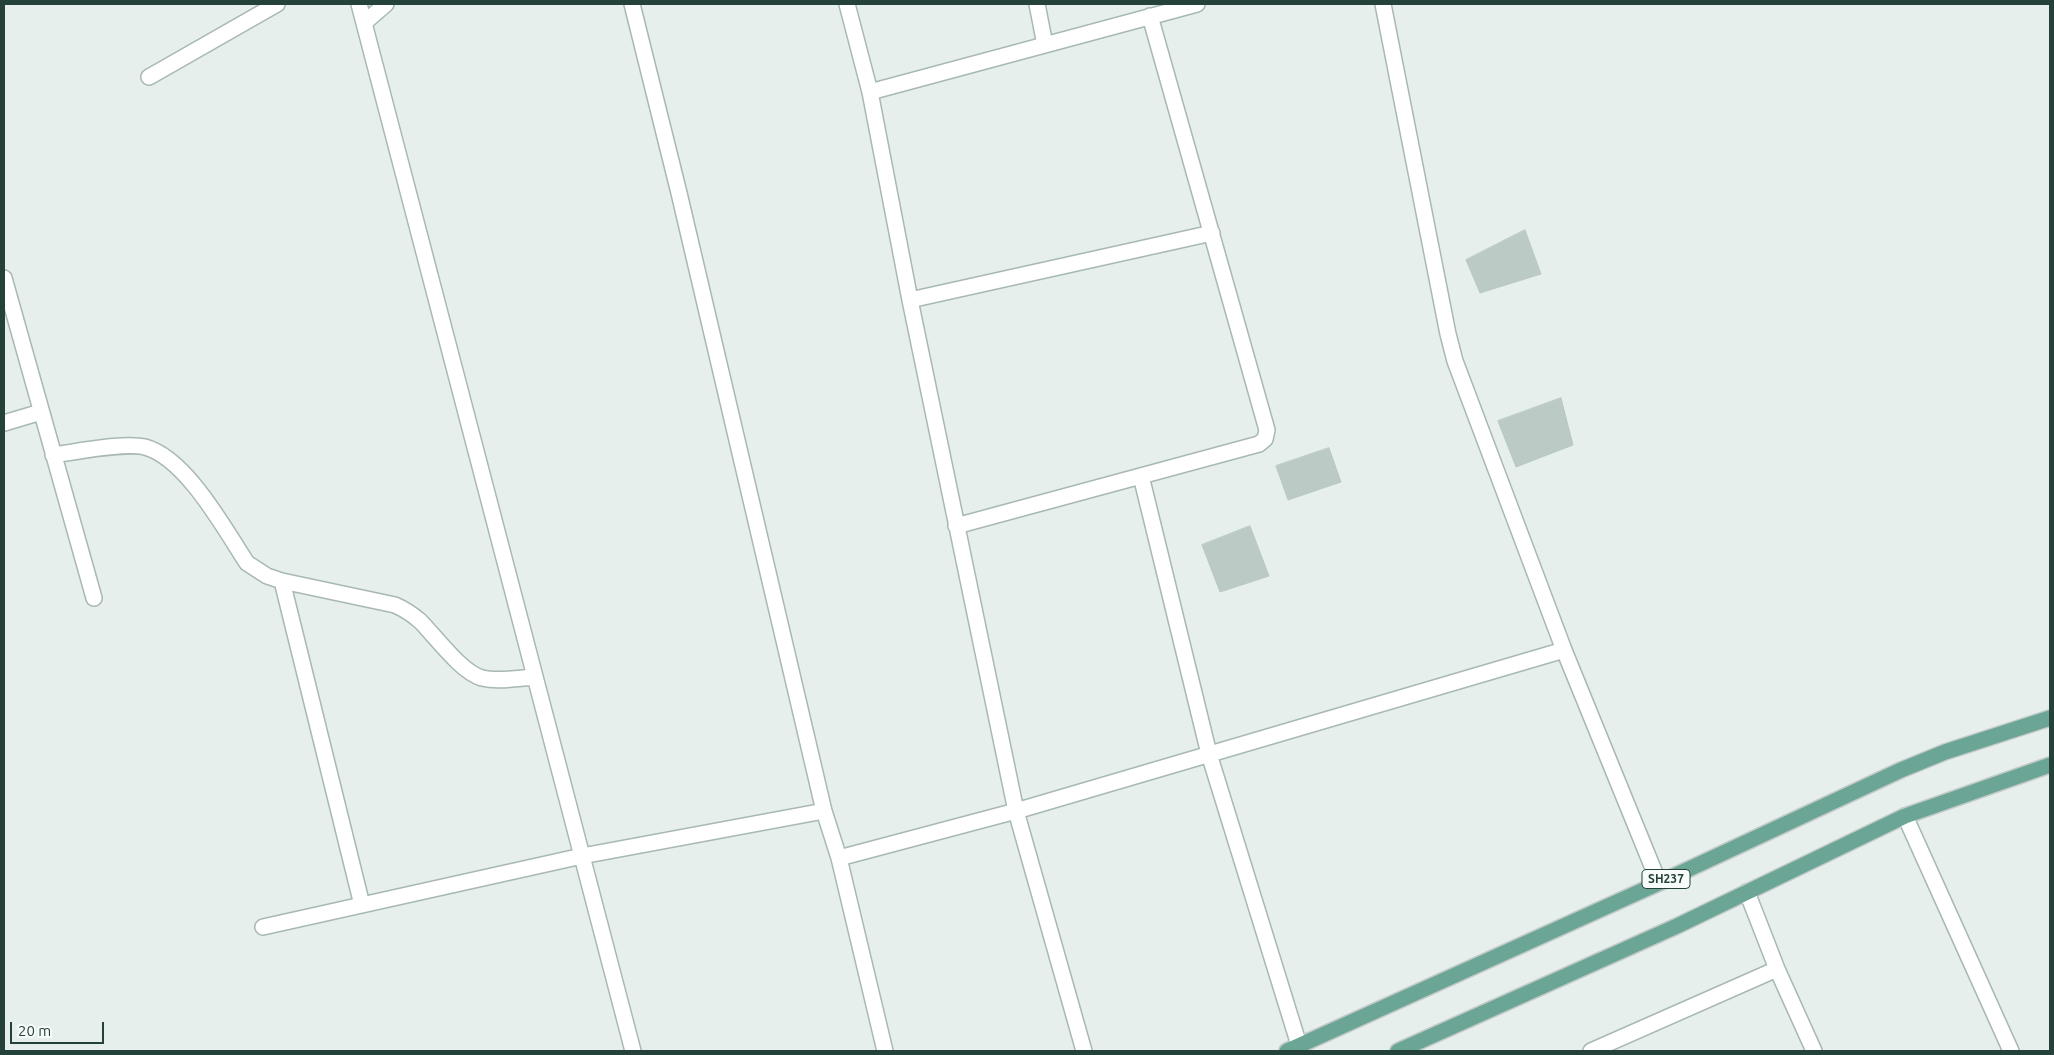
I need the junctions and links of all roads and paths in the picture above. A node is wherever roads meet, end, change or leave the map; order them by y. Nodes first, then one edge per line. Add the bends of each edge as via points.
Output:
1 (277, 4) edge
2 (359, 4) edge
3 (386, 4) edge
4 (632, 4) edge
5 (847, 4) edge
6 (1037, 4) edge
7 (1197, 4) edge
8 (1382, 4) edge
9 (1150, 16) junction
10 (364, 23) junction
11 (1045, 45) junction
12 (149, 77) dead end
13 (870, 92) junction
14 (1212, 233) junction
15 (4, 278) edge
16 (910, 300) junction
17 (41, 412) junction
18 (4, 423) edge
19 (53, 455) junction
20 (1141, 476) junction
21 (956, 526) junction
22 (282, 580) junction
23 (94, 598) dead end
24 (1564, 650) junction
25 (535, 677) junction
26 (2050, 718) edge
27 (1209, 754) junction
28 (2050, 765) edge
29 (824, 811) junction
30 (1016, 811) junction
31 (1905, 816) junction
32 (582, 856) junction
33 (839, 858) junction
34 (1659, 883) junction
35 (1747, 892) junction
36 (362, 905) junction
37 (263, 927) dead end
38 (1777, 969) junction
39 (1293, 1048) edge
40 (633, 1051) edge
41 (885, 1051) edge
42 (1084, 1051) edge
43 (1398, 1051) edge
44 (1591, 1051) edge
45 (1814, 1051) edge
46 (2011, 1051) edge

1 - 12 street
2 - 10 street
3 - 10 street
4 - 29 street
5 - 13 street
6 - 11 street
7 - 9 street
8 - 24 street via 1452,352
9 - 11 street
9 - 14 street
10 - 25 street
11 - 13 street
13 - 16 street
14 - 16 street
14 - 20 street via 1267,430 1265,438 1260,444
15 - 17 street
16 - 21 street
17 - 18 street
17 - 19 street
19 - 22 street via 130,446 160,453 194,485 247,563 267,576
19 - 23 street
20 - 21 street
20 - 27 street
21 - 30 street
22 - 25 street via 395,604 419,620 463,666 481,678
22 - 36 street
24 - 27 street
24 - 34 street
25 - 32 street
26 - 34 main road, SH237 via 1901,770
27 - 30 street
27 - 39 street
28 - 31 main road
29 - 32 street
29 - 33 street
30 - 33 street
30 - 42 street
31 - 35 main road
31 - 46 street
32 - 36 street
32 - 40 street
33 - 41 street
34 - 39 main road, SH237
35 - 38 street
35 - 43 main road
36 - 37 street
38 - 44 street
38 - 45 street

